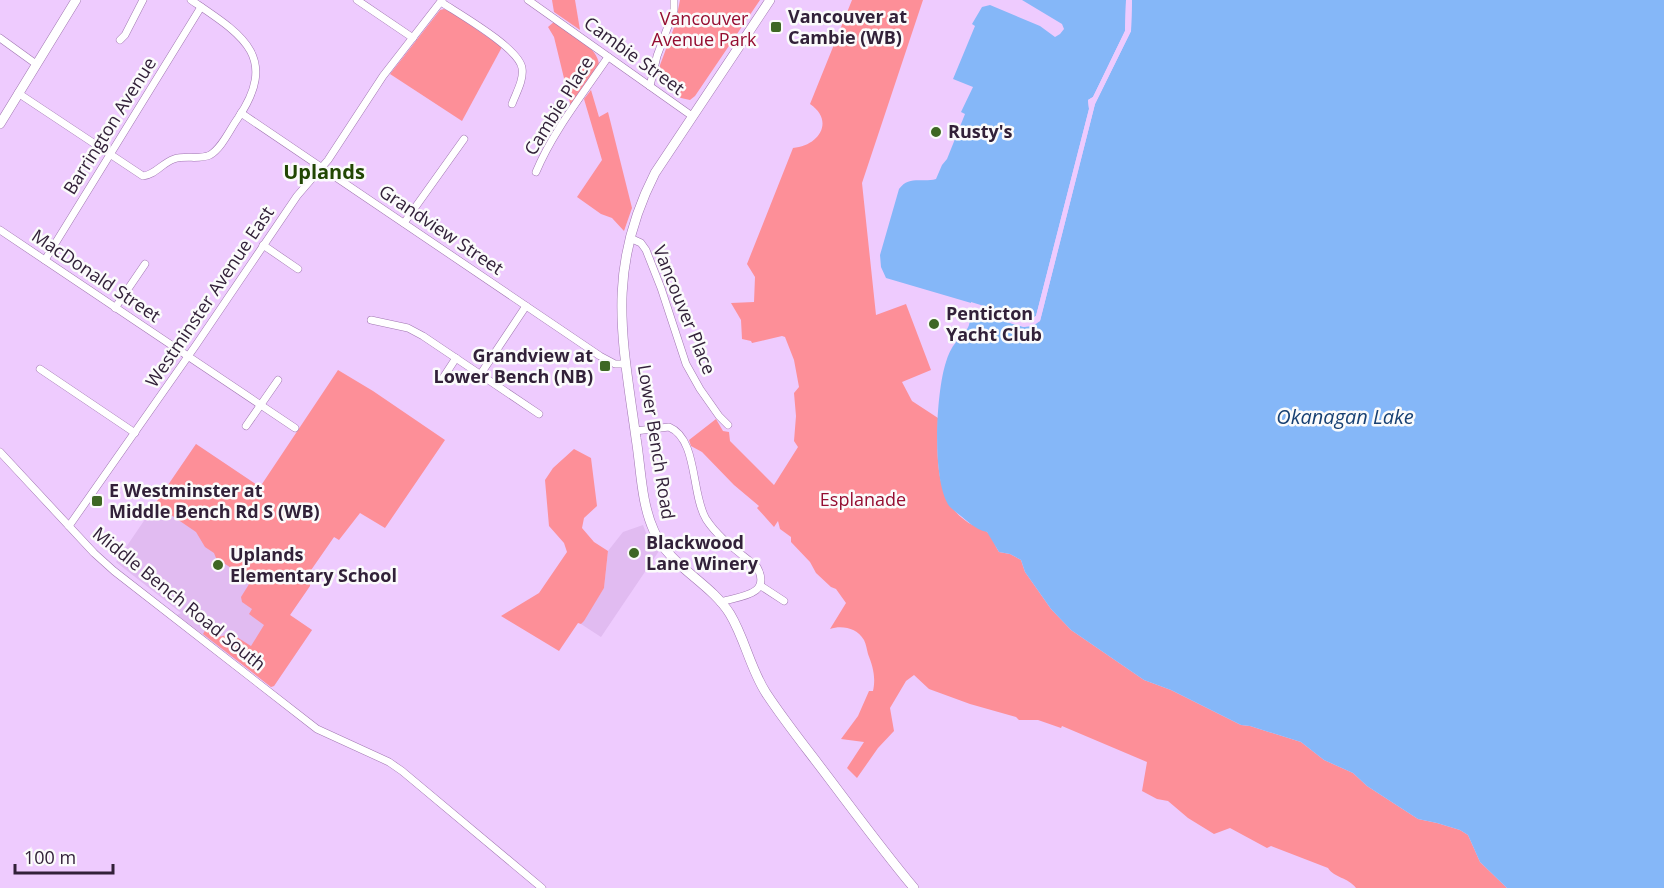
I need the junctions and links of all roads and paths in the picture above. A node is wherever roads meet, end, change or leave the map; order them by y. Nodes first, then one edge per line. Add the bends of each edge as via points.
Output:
1 (143, 0) edge
2 (191, 0) edge
3 (357, 0) edge
4 (528, 0) edge
5 (674, 0) edge
6 (770, 0) edge
7 (76, 1) edge
8 (442, 1) edge
9 (201, 7) junction
10 (0, 38) edge
11 (413, 38) junction
12 (120, 40) dead end
13 (608, 57) junction
14 (36, 64) junction
15 (650, 86) junction
16 (18, 93) junction
17 (512, 104) dead end
18 (241, 113) junction
19 (692, 116) junction
20 (0, 124) edge
21 (464, 139) dead end
22 (110, 156) junction
23 (322, 167) junction
24 (536, 172) dead end
25 (404, 223) junction
26 (0, 230) edge
27 (630, 238) junction
28 (263, 245) junction
29 (45, 260) junction
30 (145, 264) dead end
31 (298, 269) dead end
32 (526, 306) junction
33 (115, 308) junction
34 (371, 321) dead end
35 (188, 356) junction
36 (456, 358) junction
37 (626, 364) junction
38 (40, 369) dead end
39 (480, 375) junction
40 (278, 380) dead end
41 (441, 381) dead end
42 (260, 405) junction
43 (539, 414) dead end
44 (728, 425) dead end
45 (246, 426) dead end
46 (295, 428) dead end
47 (635, 431) junction
48 (135, 433) junction
49 (0, 452) edge
50 (69, 526) junction
51 (761, 586) junction
52 (784, 601) dead end
53 (720, 602) junction
54 (542, 888) edge
55 (914, 888) edge

1 - 12 street
2 - 9 street
3 - 11 street
4 - 13 street, Cambie Street
5 - 15 street
6 - 19 street, Lower Bench Road
7 - 14 street
8 - 11 street, Westminster Avenue East
8 - 17 street via 504,44 520,60 523,73
9 - 18 street via 238,34 254,58 254,88
9 - 22 street, Barrington Avenue
10 - 14 street
11 - 23 street, Westminster Avenue East
13 - 15 street, Cambie Street
13 - 24 street, Cambie Place
14 - 16 street
15 - 19 street, Cambie Street
16 - 20 street
16 - 22 street
18 - 22 street via 209,155 172,159 147,176
18 - 23 street, Grandview Street
19 - 27 street, Lower Bench Road via 644,195
21 - 25 street
22 - 29 street, Barrington Avenue
23 - 25 street, Grandview Street
23 - 28 street, Westminster Avenue East
25 - 32 street, Grandview Street
26 - 29 street, MacDonald Street
27 - 37 street, Lower Bench Road via 621,304
27 - 44 street, Vancouver Place via 646,250 686,364
28 - 31 street
28 - 35 street, Westminster Avenue East
29 - 33 street, MacDonald Street
30 - 33 street
32 - 37 street, Grandview Street via 612,363
32 - 39 street
33 - 35 street, MacDonald Street
34 - 36 street via 416,332
35 - 42 street, MacDonald Street
35 - 48 street, Westminster Avenue East
36 - 39 street
36 - 41 street
37 - 47 street, Lower Bench Road
38 - 48 street
39 - 43 street
40 - 42 street
42 - 45 street
42 - 46 street, MacDonald Street
47 - 51 street via 669,427 680,435 689,453 705,516 720,537 757,567
47 - 53 street, Lower Bench Road via 646,504 657,539
48 - 50 street, Westminster Avenue East
49 - 50 street, Middle Bench Road South
50 - 54 street, Middle Bench Road South via 114,571 324,734 396,766
51 - 52 street
51 - 53 street
53 - 55 street, Lower Bench Road via 733,620 766,693

